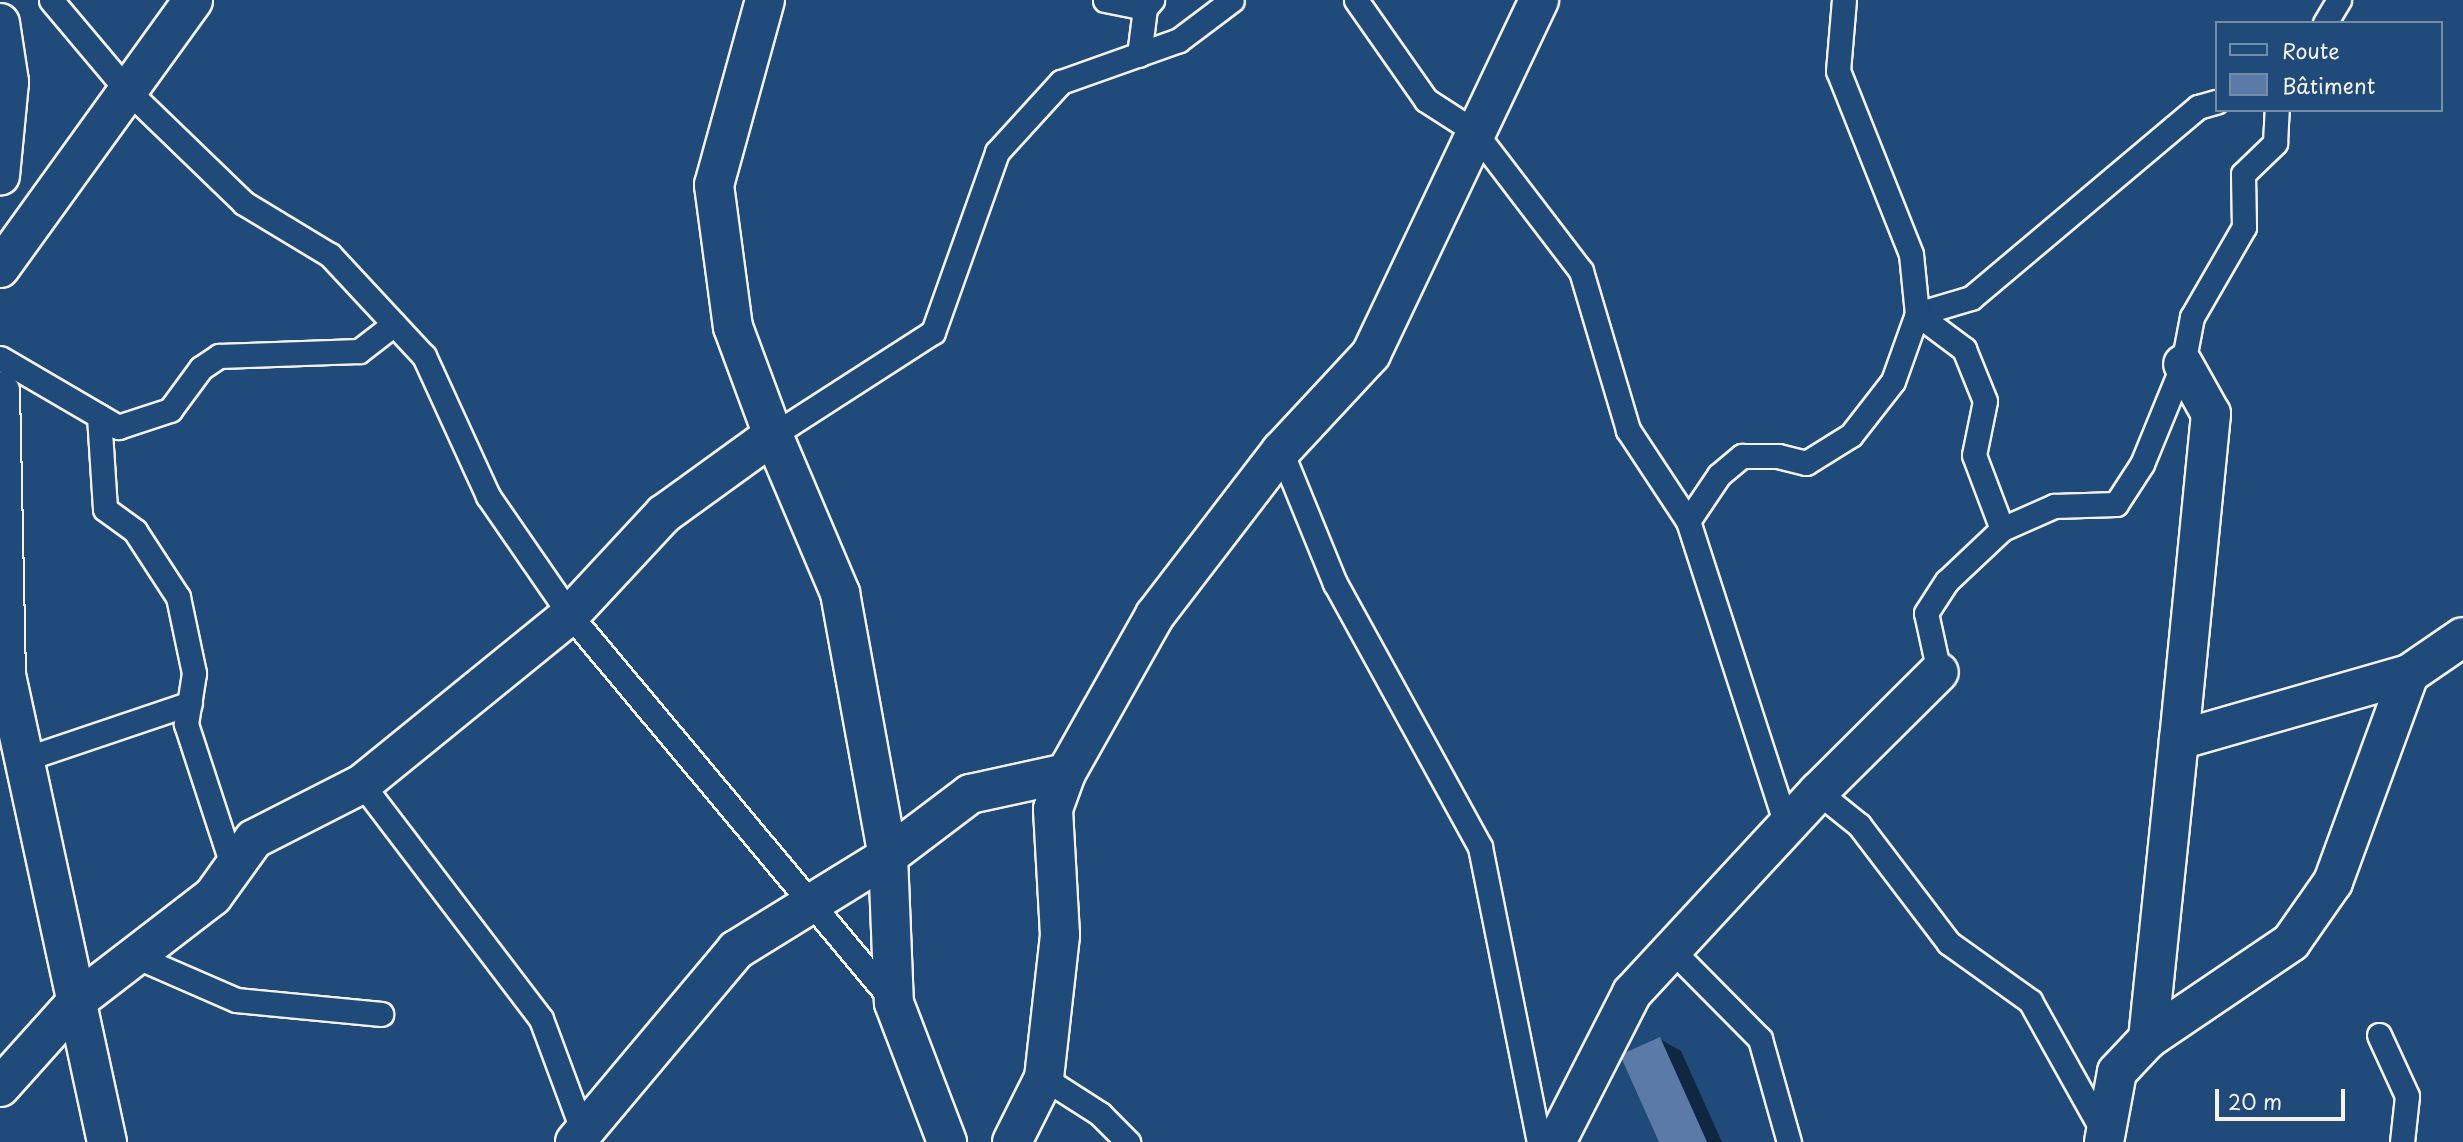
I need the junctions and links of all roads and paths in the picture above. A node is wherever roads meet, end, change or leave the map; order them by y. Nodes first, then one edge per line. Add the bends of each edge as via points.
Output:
1 (51, 0) edge
2 (193, 0) edge
3 (765, 0) edge
4 (1105, 0) edge
5 (1231, 0) edge
6 (1356, 0) edge
7 (1539, 0) edge
8 (1844, 0) edge
9 (2339, 0) edge
10 (1149, 4) edge
11 (2326, 21) edge
12 (0, 23) edge
13 (1139, 55) junction
14 (126, 89) junction
15 (2214, 103) edge
16 (2277, 112) edge
17 (1475, 131) junction
18 (0, 176) edge
19 (0, 268) edge
20 (1917, 314) junction
21 (394, 324) junction
22 (0, 358) edge
23 (2183, 364) junction
24 (0, 391) edge
25 (99, 416) junction
26 (773, 435) junction
27 (1281, 451) junction
28 (1688, 521) junction
29 (2002, 529) junction
30 (570, 615) junction
31 (2463, 637) edge
32 (1939, 672) joint
33 (2409, 674) junction
34 (190, 703) junction
35 (2179, 740) junction
36 (25, 760) junction
37 (1066, 773) junction
38 (362, 784) junction
39 (1818, 793) junction
40 (1787, 828) junction
41 (888, 856) junction
42 (233, 868) junction
43 (813, 903) junction
44 (1672, 950) junction
45 (135, 956) junction
46 (78, 1000) junction
47 (894, 1003) junction
48 (381, 1014) dead end
49 (2379, 1035) dead end
50 (2148, 1040) junction
51 (1044, 1078) junction
52 (0, 1087) edge
53 (579, 1137) edge
54 (2105, 1138) edge
55 (107, 1142) edge
56 (947, 1142) edge
57 (1012, 1142) edge
58 (1128, 1142) edge
59 (1539, 1142) edge
60 (1556, 1142) edge
61 (1789, 1142) edge
62 (2402, 1142) edge

1 - 14 lane
2 - 14 street
3 - 26 street via 715,185 733,327
4 - 10 lane
5 - 13 lane via 1179,40
6 - 17 lane via 1426,100
7 - 17 street
8 - 20 lane via 1838,71 1911,254
9 - 11 lane
10 - 13 lane
12 - 18 street via 9,82
13 - 26 lane via 1061,82 997,152 933,332
14 - 19 street
14 - 21 lane via 244,203 330,255
15 - 20 lane via 2197,107 1971,298
16 - 23 lane via 2274,143 2243,174 2244,227 2192,317
17 - 27 street via 1371,354
17 - 28 lane via 1581,271 1628,430
20 - 28 lane via 1894,381 1851,435 1806,463 1778,456 1742,456 1719,475
20 - 29 lane via 1964,349 1985,401 1974,455
21 - 25 lane via 359,352 219,356 201,369 170,410 118,427
21 - 30 lane via 424,356 488,496
22 - 25 lane
23 - 29 lane via 2142,464 2116,504 2054,506
23 - 35 street via 2211,414
24 - 36 street via 6,675
25 - 34 lane via 105,509 135,531 178,597 194,673
26 - 30 street via 664,514
26 - 41 street via 840,593
27 - 37 street via 1155,615
27 - 59 lane via 1335,583 1480,847
28 - 40 lane
29 - 32 lane via 1947,581 1926,613
30 - 38 street
30 - 43 lane
31 - 33 street
32 - 39 street
33 - 35 street
33 - 50 street via 2333,882 2291,942
34 - 36 lane
34 - 42 lane via 186,724
35 - 50 street
36 - 46 street
37 - 41 street via 970,794
37 - 51 street via 1053,809 1060,935
38 - 42 street via 254,839
38 - 53 lane via 541,1019
39 - 40 street
39 - 54 lane via 1859,825 1950,943 2030,1001
40 - 44 street
41 - 43 street
41 - 47 street
42 - 45 street via 213,896
43 - 47 lane
43 - 53 street via 736,950
44 - 60 street via 1632,993
44 - 61 lane via 1760,1039
45 - 46 street
45 - 48 lane via 236,1000
46 - 52 street
46 - 55 street
47 - 56 street
49 - 62 lane via 2407,1096
50 - 54 street via 2117,1072
51 - 57 street
51 - 58 lane via 1100,1114

